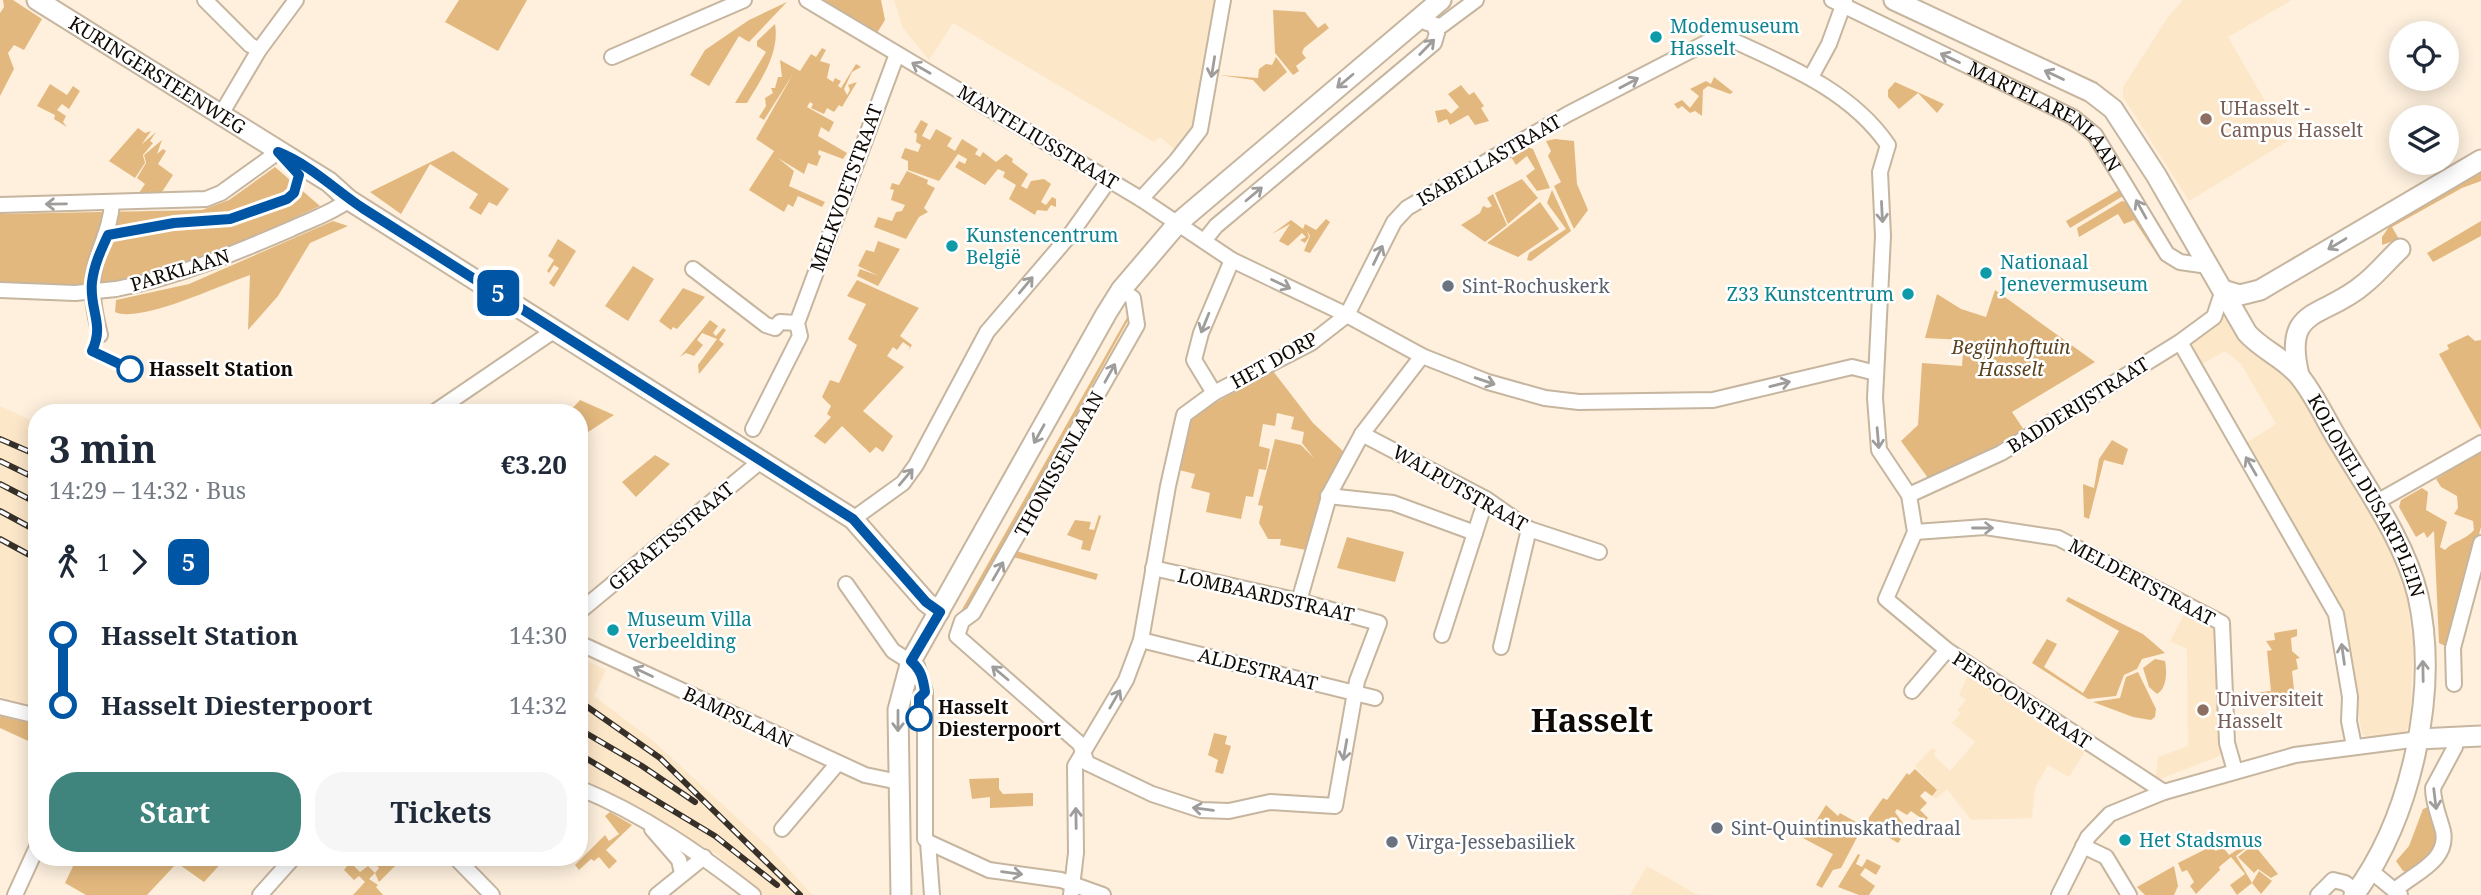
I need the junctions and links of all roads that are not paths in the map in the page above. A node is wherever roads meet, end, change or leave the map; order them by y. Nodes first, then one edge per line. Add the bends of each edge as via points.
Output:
1 (37, 0) edge
2 (205, 0) edge
3 (296, 0) edge
4 (744, 0) edge
5 (807, 0) edge
6 (1223, 0) edge
7 (1441, 0) edge
8 (1476, 0) edge
9 (1894, 0) edge
10 (1840, 2) edge
11 (1424, 23) junction
12 (259, 50) junction
13 (897, 54) junction
14 (612, 57) dead end
15 (1811, 77) junction
16 (220, 116) junction
17 (278, 152) junction
18 (2481, 160) edge
19 (1109, 180) junction
20 (343, 196) junction
21 (1141, 199) junction
22 (113, 202) junction
23 (0, 205) edge
24 (1178, 222) junction
25 (1204, 241) junction
26 (2400, 249) dead end
27 (1231, 260) junction
28 (2208, 266) junction
29 (693, 269) dead end
30 (0, 290) edge
31 (1121, 290) junction
32 (2223, 290) junction
33 (1347, 315) junction
34 (797, 323) junction
35 (555, 330) junction
36 (100, 335) dead end
37 (2180, 342) junction
38 (1422, 356) junction
39 (1876, 373) junction
40 (2299, 375) junction
41 (1214, 393) junction
42 (446, 404) edge
43 (753, 429) dead end
44 (1362, 433) junction
45 (2481, 443) edge
46 (762, 460) junction
47 (1909, 495) junction
48 (1328, 496) junction
49 (1486, 499) junction
50 (2378, 501) junction
51 (853, 519) junction
52 (1529, 529) junction
53 (1475, 533) junction
54 (1915, 533) junction
55 (2481, 542) edge
56 (1599, 552) dead end
57 (1153, 568) junction
58 (846, 584) dead end
59 (1299, 601) junction
60 (588, 605) edge
61 (940, 612) junction
62 (1442, 635) dead end
63 (1141, 640) junction
64 (588, 647) edge
65 (1501, 647) dead end
66 (1947, 650) junction
67 (911, 661) junction
68 (2454, 684) dead end
69 (1912, 691) dead end
70 (1356, 693) junction
71 (1375, 698) dead end
72 (0, 707) edge
73 (28, 714) edge
74 (2481, 736) edge
75 (2455, 737) junction
76 (2419, 739) junction
77 (2354, 746) junction
78 (1082, 754) junction
79 (838, 763) junction
80 (2235, 771) junction
81 (899, 782) junction
82 (588, 792) edge
83 (2164, 792) junction
84 (643, 820) junction
85 (782, 829) dead end
86 (2085, 841) junction
87 (929, 842) junction
88 (704, 857) junction
89 (28, 866) edge
90 (286, 866) edge
91 (464, 866) edge
92 (2371, 871) junction
93 (682, 873) junction
94 (1072, 890) edge
95 (2397, 892) edge
96 (2355, 893) edge
97 (15, 895) edge
98 (260, 895) edge
99 (492, 895) edge
100 (657, 895) edge
101 (753, 895) edge
102 (901, 895) edge
103 (932, 895) edge
104 (1103, 895) edge
105 (2059, 895) edge
106 (2129, 895) edge
107 (2318, 895) edge

1 - 16 main road, KURINGERSTEENWEG
2 - 12 street
3 - 12 street
4 - 14 street
5 - 13 street, MANTELIUSSTRAAT
6 -> 21 street via 1200,130
7 - 11 main road, THONISSENLAAN
8 - 11 street, THONISSENLAAN via 1441,26
28 -> 9 main road, MARTELARENLAAN via 2156,175 2103,99
10 - 15 street via 1829,44
28 -> 10 street, MARTELARENLAAN via 2180,262 2167,254 2095,135 2073,117
11 -> 24 main road, THONISSENLAAN
25 -> 11 street via 1216,226 1434,43 1437,33
12 - 16 street
19 -> 13 street, MANTELIUSSTRAAT
13 - 34 street, MELKVOETSTRAAT
33 -> 15 street, ISABELLASTRAAT via 1394,222 1407,208 1568,114 1721,35
15 -> 39 street via 1852,106 1888,145 1880,172 1883,236
16 - 17 main road, KURINGERSTEENWEG
17 - 20 main road, KURINGERSTEENWEG via 329,182
17 - 22 street via 206,199
18 -> 32 main road via 2260,290 2241,295
19 - 21 street, MANTELIUSSTRAAT
51 -> 19 street via 903,483 987,332 1070,235
20 - 30 street, PARKLAAN, bridge via 331,213 236,254 156,281 75,293
20 - 35 main road, KURINGERSTEENWEG
21 - 24 street, MANTELIUSSTRAAT
22 -> 23 street
22 - 36 street via 92,283
24 - 25 street, HET DORP
24 - 31 main road, THONISSENLAAN
25 - 27 street, HET DORP
26 - 40 main road via 2364,285 2308,318 2297,330 2293,351
27 -> 33 street, HET DORP
27 -> 41 street, HET DORP via 1194,360
28 - 32 main road, MARTELARENLAAN
29 - 34 street via 766,325
31 -> 61 main road, THONISSENLAAN
78 -> 31 street, THONISSENLAAN via 1080,744 957,636 1137,325 1133,298
32 - 37 street, BADDERIJSTRAAT via 2214,317
32 - 40 main road, KOLONEL DUSARTPLEIN via 2259,347
33 - 38 street
33 - 41 street, HET DORP via 1311,343
34 - 43 street, MELKVOETSTRAAT via 800,336
35 - 42 street
35 - 46 main road, KURINGERSTEENWEG
37 - 47 street, BADDERIJSTRAAT via 2001,453
77 -> 37 street via 2336,614
38 -> 39 street via 1488,382 1579,402 1713,400 1852,367
38 - 44 street
39 -> 47 street via 1879,450
40 - 50 main road, KOLONEL DUSARTPLEIN
41 - 57 street via 1184,415
44 - 48 street
44 - 49 street, WALPUTSTRAAT
45 - 50 street
46 - 51 main road, KURINGERSTEENWEG
46 - 60 street, GERAETSSTRAAT
47 - 54 street
48 - 53 street via 1393,503
48 - 59 street
49 - 52 street, WALPUTSTRAAT
49 - 53 street
76 -> 50 main road, KOLONEL DUSARTPLEIN via 2423,687 2417,594
51 - 61 main road, KURINGERSTEENWEG
52 - 56 street, WALPUTSTRAAT
52 - 65 street
53 - 62 street
54 - 66 street, PERSOONSTRAAT via 1886,599
54 -> 80 street, MELDERTSTRAAT via 1985,527 2058,538 2222,623 2227,743
55 - 68 street via 2453,648
57 - 59 street, LOMBAARDSTRAAT
57 - 63 street
58 - 67 street via 893,651
59 - 70 street, LOMBAARDSTRAAT via 1378,623
61 - 67 main road, THONISSENLAAN
63 - 70 street, ALDESTRAAT
78 -> 63 street via 1126,680
79 -> 64 street, BAMPSLAAN
66 - 69 street
66 - 83 street, PERSOONSTRAAT
67 -> 81 main road, THONISSENLAAN via 898,709
67 - 87 street via 921,672 925,692 925,838
70 - 71 street, ALDESTRAAT
70 -> 78 street via 1335,806 1270,802 1229,811 1201,810 1141,789 1087,763
72 - 73 street
74 - 75 main road
75 - 76 main road
75 -> 95 street via 2455,747 2433,788 2443,849
76 - 77 street
76 - 92 main road, KOLONEL DUSARTPLEIN via 2398,816
77 - 80 street
94 -> 78 street via 1075,766
79 - 81 street, BAMPSLAAN
79 - 85 street
80 - 83 street
81 - 102 main road, THONISSENLAAN
82 - 84 street
83 - 86 street via 2110,814
84 - 88 street
84 - 93 street via 679,860
86 - 105 street
86 - 106 street via 2106,858
87 -> 94 street via 989,870
87 - 103 street
88 - 93 street
88 - 101 street
89 - 97 street
90 - 98 street
91 - 99 street
92 - 95 street
92 - 96 main road, KOLONEL DUSARTPLEIN
93 - 100 street
94 - 104 street
96 - 107 street via 2345,883 2333,880

